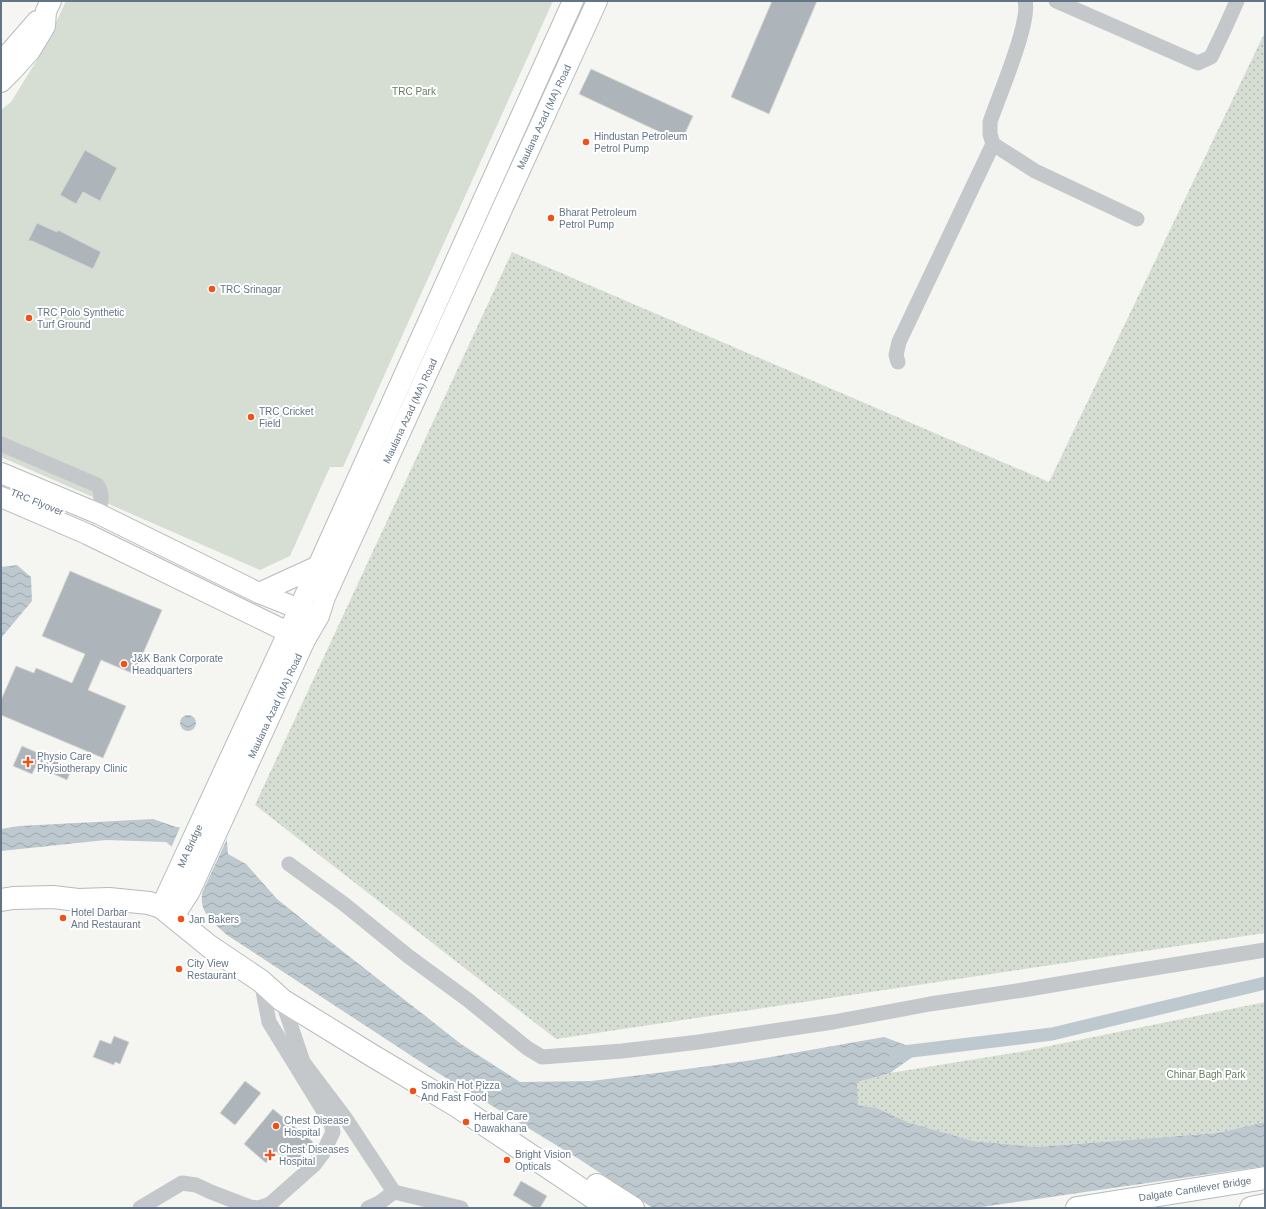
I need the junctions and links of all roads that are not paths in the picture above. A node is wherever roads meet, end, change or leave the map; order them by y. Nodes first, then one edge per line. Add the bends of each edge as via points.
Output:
1 (573, 1) edge
2 (597, 1) edge
3 (1025, 1) edge
4 (1056, 1) edge
5 (1237, 1) edge
6 (49, 6) edge
7 (1, 42) edge
8 (1, 60) edge
9 (1, 82) edge
10 (993, 144) junction
11 (1137, 218) dead end
12 (898, 362) dead end
13 (1, 444) edge
14 (1, 473) edge
15 (1, 488) edge
16 (1, 497) edge
17 (97, 513) junction
18 (66, 514) junction
19 (87, 534) junction
20 (318, 566) junction
21 (259, 593) junction
22 (300, 610) junction
23 (319, 616) junction
24 (297, 636) junction
25 (214, 816) joint
26 (288, 864) dead end
27 (175, 899) junction
28 (1, 900) edge
29 (1265, 950) edge
30 (261, 981) junction
31 (282, 1000) junction
32 (336, 1026) junction
33 (1265, 1178) edge
34 (394, 1192) junction
35 (1265, 1205) edge
36 (140, 1208) edge
37 (368, 1208) edge
38 (461, 1208) edge
39 (609, 1208) edge
40 (633, 1208) edge
41 (1077, 1208) edge
42 (1251, 1208) edge

1 - 20 main road, Maulana Azad (MA) Road
2 - 23 main road, Maulana Azad (MA) Road via 325,597
3 - 10 street via 1024,23 1017,48 990,122
4 - 5 street via 1198,63 1211,57
6 - 7 main road via 36,11
6 - 8 main road
6 - 9 main road via 45,26 30,51
10 - 11 street via 1035,171
10 - 12 street via 899,342 896,355
13 - 17 street via 97,485 101,491
14 - 17 main road
15 - 18 main road, TRC Flyover
16 - 19 main road
17 - 18 main road, TRC Flyover
17 - 21 main road
18 - 19 main road, TRC Flyover
19 - 24 main road
20 - 21 main road
20 - 22 main road, Maulana Azad (MA) Road
21 - 22 main road
22 - 23 main road
22 - 24 main road, Maulana Azad (MA) Road
23 - 24 main road, Maulana Azad (MA) Road
24 - 25 main road, Maulana Azad (MA) Road
25 - 27 main road, MA Bridge
26 - 29 street via 344,904 527,1048 542,1057 699,1042
27 - 28 highway via 149,903 53,897
27 - 30 highway via 209,946
27 - 32 highway via 223,941 290,988
30 - 31 highway
30 - 36 street via 269,1022 332,1123 333,1132 324,1153 270,1204 258,1208 196,1185 182,1183
31 - 32 highway
31 - 34 street via 303,1062
32 - 39 highway
32 - 40 highway via 463,1095
33 - 41 highway, Dalgate Cantilever Bridge
34 - 37 street
34 - 38 street
35 - 42 highway

